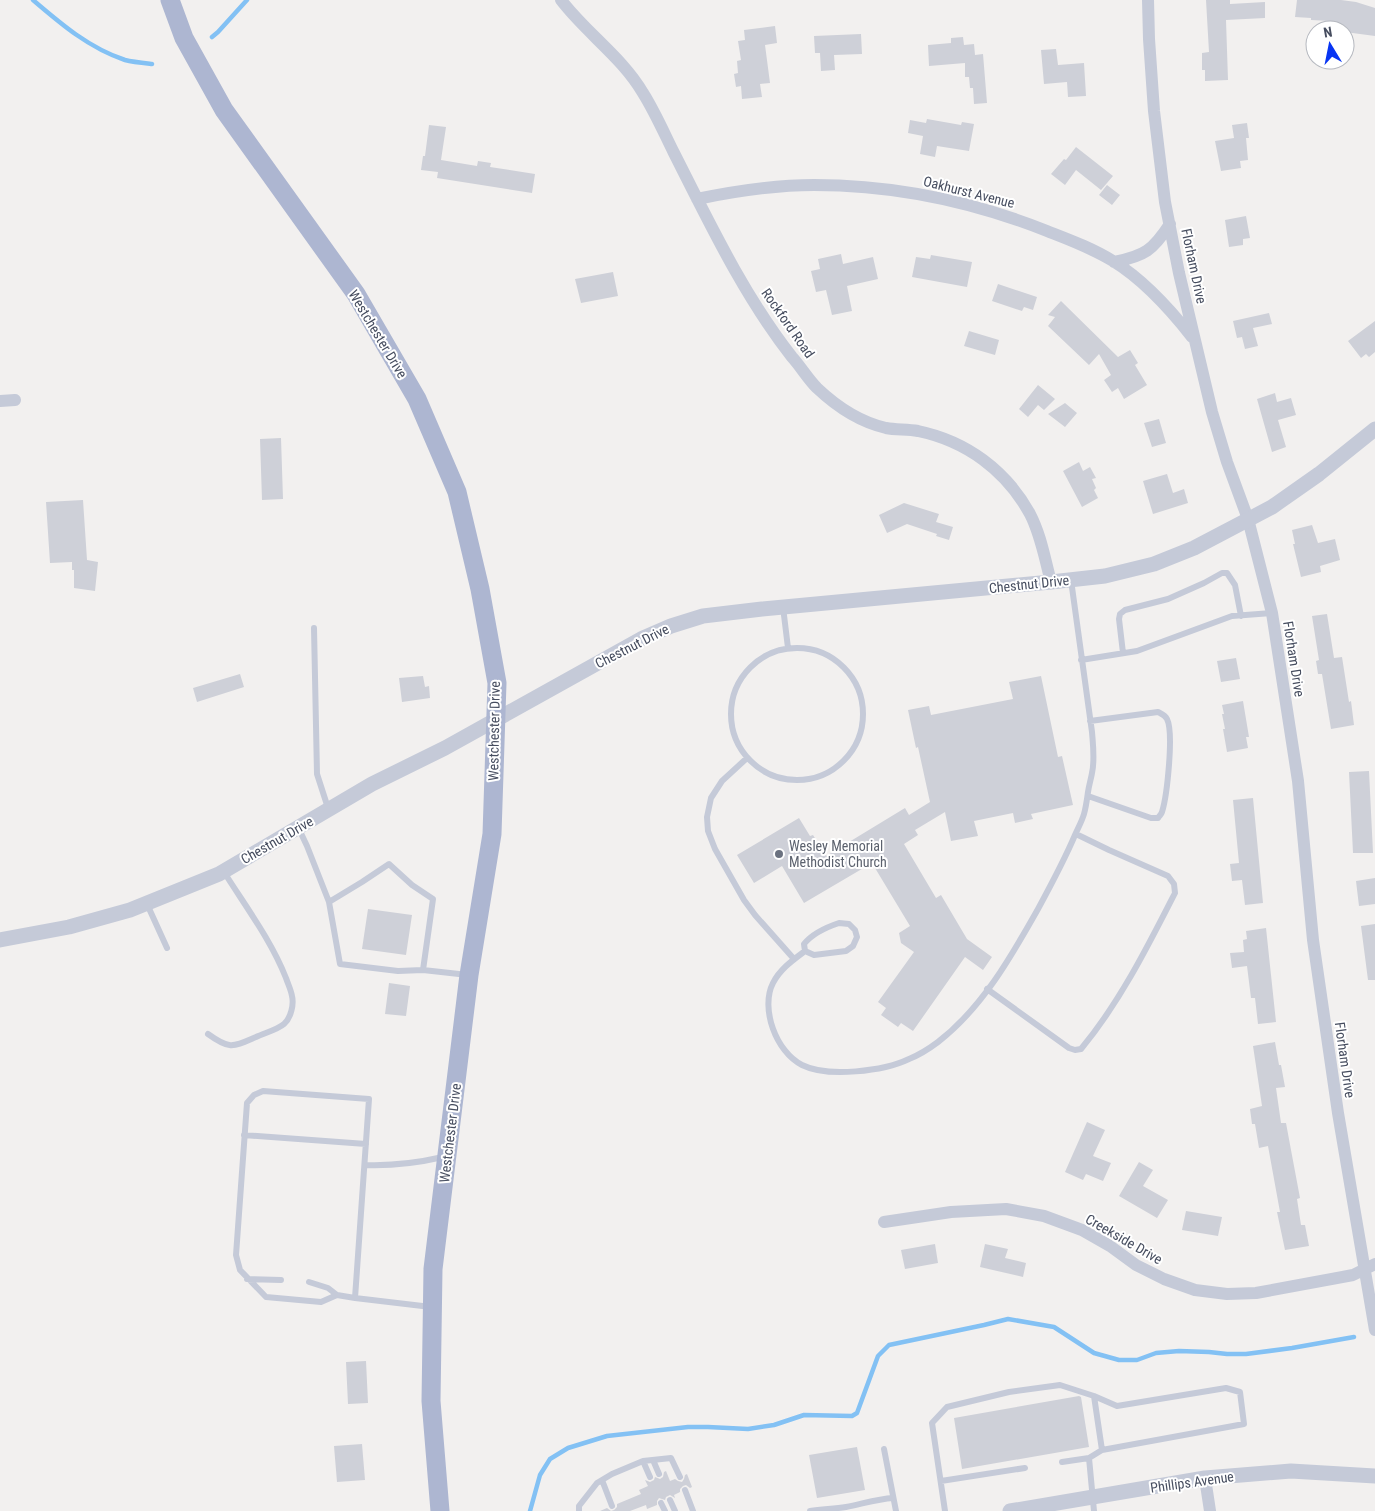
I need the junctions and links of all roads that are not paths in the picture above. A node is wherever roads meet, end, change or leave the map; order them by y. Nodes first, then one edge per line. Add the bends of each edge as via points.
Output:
1 (170, 0) edge
2 (561, 0) edge
3 (1148, 0) edge
4 (698, 199) junction
5 (1170, 224) junction
6 (1114, 262) junction
7 (1194, 338) junction
8 (15, 400) dead end
9 (0, 401) edge
10 (1375, 429) edge
11 (1248, 519) junction
12 (1071, 580) junction
13 (1051, 582) junction
14 (783, 607) junction
15 (1272, 613) junction
16 (1241, 616) junction
17 (314, 628) dead end
18 (788, 648) junction
19 (1123, 653) junction
20 (1081, 660) junction
21 (495, 720) junction
22 (1090, 721) junction
23 (747, 758) junction
24 (1088, 796) junction
25 (328, 810) junction
26 (298, 828) junction
27 (1076, 834) junction
28 (224, 871) junction
29 (329, 902) junction
30 (147, 904) junction
31 (0, 940) edge
32 (167, 948) dead end
33 (805, 951) junction
34 (794, 959) junction
35 (423, 970) junction
36 (469, 975) junction
37 (987, 989) junction
38 (208, 1034) dead end
39 (244, 1135) junction
40 (366, 1144) junction
41 (447, 1156) junction
42 (365, 1165) junction
43 (884, 1222) dead end
44 (1370, 1267) edge
45 (247, 1279) junction
46 (281, 1280) dead end
47 (309, 1282) dead end
48 (337, 1295) junction
49 (355, 1298) junction
50 (433, 1307) junction
51 (1375, 1330) edge
52 (1094, 1396) junction
53 (884, 1449) dead end
54 (1102, 1450) junction
55 (1089, 1458) junction
56 (654, 1460) junction
57 (643, 1461) junction
58 (1062, 1462) dead end
59 (1025, 1468) dead end
60 (659, 1474) dead end
61 (1375, 1476) edge
62 (680, 1477) dead end
63 (650, 1478) dead end
64 (1205, 1478) junction
65 (602, 1480) junction
66 (941, 1481) junction
67 (685, 1490) dead end
68 (894, 1498) junction
69 (670, 1500) dead end
70 (661, 1503) dead end
71 (1093, 1504) edge
72 (612, 1506) dead end
73 (440, 1511) edge
74 (578, 1511) edge
75 (665, 1511) edge
76 (675, 1511) edge
77 (693, 1511) edge
78 (810, 1511) edge
79 (896, 1511) edge
80 (945, 1511) edge
81 (1010, 1511) edge
82 (1210, 1511) edge

1 - 21 main road, Westchester Drive via 184,38 224,110 356,294 417,399 457,492 480,589 496,683
2 - 4 street, Rockford Road via 625,67 643,92
3 - 5 street, Florham Drive via 1154,111
4 - 6 street, Oakhurst Avenue via 739,191 813,185 893,190 1012,217 1086,246
4 - 13 street, Rockford Road via 773,332 816,387 838,406 863,420 885,428 944,438 992,466 1012,486 1030,514
5 - 6 street via 1150,250
5 - 7 street, Florham Drive
6 - 7 street, Oakhurst Avenue via 1174,313
7 - 11 street, Florham Drive via 1212,412
8 - 9 street
10 - 11 street, Chestnut Drive via 1320,474 1272,507
11 - 12 street, Chestnut Drive via 1194,548 1154,564 1105,576
11 - 15 street, Florham Drive
12 - 13 street, Chestnut Drive
12 - 20 lane
13 - 14 street, Chestnut Drive
14 - 18 lane
14 - 21 street, Chestnut Drive via 703,616 671,626 641,639
15 - 16 lane
15 - 44 street, Florham Drive via 1298,781 1316,959 1338,1113
16 - 19 lane via 1223,619
16 - 19 lane via 1235,585 1227,573 1222,573 1168,598 1120,614
17 - 25 lane via 317,774
18 - 23 lane via 772,652 754,663 740,679 732,698 730,720 736,740
18 - 23 lane via 814,649 834,658 850,672 865,707 860,737 848,757 818,778 787,780 765,772
19 - 20 lane
20 - 22 lane
21 - 25 street, Chestnut Drive
21 - 36 main road, Westchester Drive via 492,834
22 - 24 lane via 1093,772
22 - 24 lane via 1158,712 1168,721 1170,742 1167,784 1162,814 1158,818
23 - 34 lane via 722,781 711,798 708,831 744,900
24 - 27 lane
25 - 26 street, Chestnut Drive
26 - 28 street, Chestnut Drive
26 - 29 lane
27 - 37 lane via 1022,938
27 - 37 lane via 1168,876 1174,884 1175,893 1146,949 1081,1049 1069,1048
28 - 30 street, Chestnut Drive
28 - 38 lane via 281,965 293,1004 283,1025 240,1044 229,1046
29 - 35 lane via 340,964 398,971
29 - 35 lane via 389,864 433,899
30 - 31 street, Chestnut Drive via 69,927
30 - 32 lane
33 - 33 lane via 814,955 846,951 857,937 855,930 849,924 830,926 808,939 804,944
33 - 34 lane
34 - 37 lane via 772,984 768,1008 773,1031 786,1053 802,1065 820,1070 879,1069 908,1060 956,1027
35 - 36 lane
36 - 41 main road, Westchester Drive
39 - 40 lane
39 - 40 lane via 246,1103 254,1095 263,1091 292,1093 369,1099
39 - 45 lane via 236,1255 240,1270
40 - 42 lane
41 - 42 lane via 417,1163
41 - 50 main road, Westchester Drive via 434,1269
42 - 49 lane
43 - 44 street, Creekside Drive via 951,1212 1006,1209 1044,1216 1082,1230 1136,1266 1164,1280 1195,1290 1227,1294 1256,1293 1353,1275
44 - 51 street, Florham Drive
45 - 46 lane
45 - 48 lane via 266,1298 321,1302
47 - 48 lane via 328,1288
48 - 49 lane
49 - 50 lane
50 - 73 main road, Westchester Drive via 431,1401
52 - 54 lane
52 - 54 lane via 1117,1406 1226,1388 1240,1392 1244,1424
52 - 66 lane via 1060,1385 1009,1392 947,1407 932,1423
53 - 68 lane
54 - 55 lane
55 - 58 lane
55 - 71 lane
56 - 57 lane
56 - 60 lane
56 - 62 lane via 671,1458
57 - 63 lane
57 - 65 lane
59 - 66 lane
61 - 64 street, Phillips Avenue via 1291,1471
64 - 71 street, Phillips Avenue
64 - 82 street
65 - 72 lane
65 - 74 lane
66 - 80 lane
67 - 77 lane
68 - 78 lane
68 - 79 lane
69 - 76 lane
70 - 75 lane
71 - 81 street, Phillips Avenue

